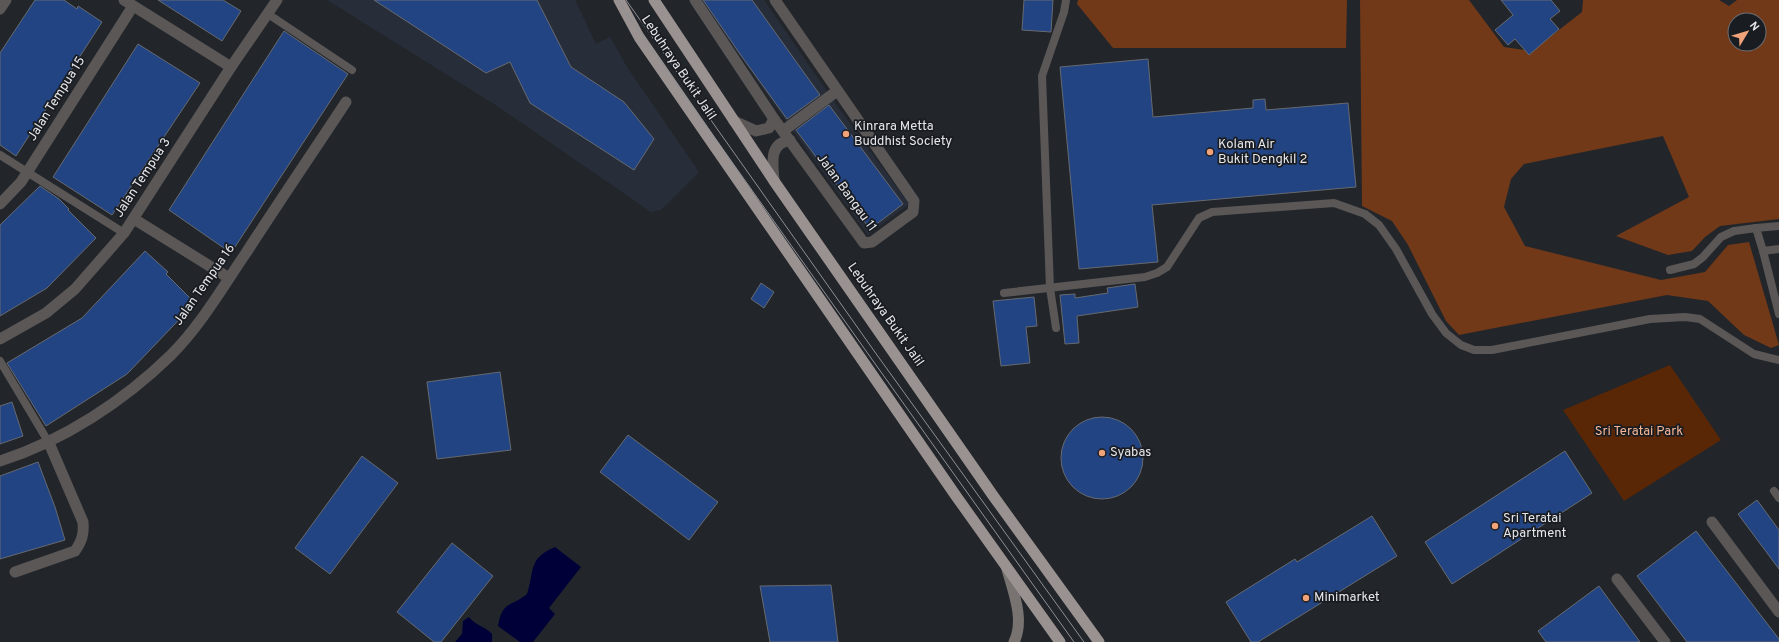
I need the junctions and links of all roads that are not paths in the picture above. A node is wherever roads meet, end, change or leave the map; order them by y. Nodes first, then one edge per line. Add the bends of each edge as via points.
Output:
1 (6, 0) edge
2 (277, 0) edge
3 (619, 0) edge
4 (654, 0) edge
5 (695, 0) edge
6 (775, 0) edge
7 (1066, 0) edge
8 (129, 3) edge
9 (0, 9) edge
10 (268, 14) junction
11 (230, 67) junction
12 (352, 70) dead end
13 (837, 91) junction
14 (346, 102) dead end
15 (774, 119) junction
16 (734, 121) junction
17 (787, 135) junction
18 (0, 155) edge
19 (29, 171) junction
20 (774, 181) junction
21 (0, 204) edge
22 (134, 219) junction
23 (1779, 226) edge
24 (1756, 228) junction
25 (124, 233) junction
26 (1779, 249) edge
27 (1763, 251) junction
28 (1670, 270) dead end
29 (229, 278) junction
30 (1050, 288) junction
31 (1004, 293) dead end
32 (1779, 314) edge
33 (1056, 328) dead end
34 (0, 339) edge
35 (1779, 360) edge
36 (0, 361) edge
37 (48, 443) junction
38 (0, 461) edge
39 (1712, 522) dead end
40 (1007, 569) junction
41 (15, 572) dead end
42 (1617, 579) dead end
43 (1779, 612) edge
44 (1014, 642) edge
45 (1060, 642) edge
46 (1099, 642) edge
47 (1665, 642) edge

1 - 9 street
2 - 10 street, Jalan Tempua 3
3 - 40 highway, Lebuhraya Bukit Jalil via 638,37
4 - 16 highway, Lebuhraya Bukit Jalil
5 - 15 street, Jalan Bangau 11
6 - 13 street, Jalan Bangau 11
7 - 30 lane via 1042,76
8 - 11 street
8 - 19 street, Jalan Tempua 15
10 - 11 street, Jalan Tempua 3
10 - 12 lane
11 - 22 street, Jalan Tempua 3
13 - 17 street
13 - 17 street, Jalan Bangau 11 via 914,201 913,212 872,242 864,243
14 - 29 street, Jalan Tempua 16
15 - 16 street via 769,128 756,131
15 - 17 street, Jalan Bangau 11
16 - 20 highway, Lebuhraya Bukit Jalil
17 - 20 street via 773,154
18 - 19 lane
19 - 21 street, Jalan Tempua 15 via 22,182
19 - 25 lane
20 - 46 highway, Lebuhraya Bukit Jalil via 994,497
22 - 25 street, Jalan Tempua 3
22 - 29 street
23 - 24 lane
24 - 27 lane
24 - 28 lane via 1734,231 1722,237 1694,264
25 - 34 street, Jalan Tempua 3 via 75,289 46,313
26 - 27 lane
27 - 32 lane
29 - 37 street, Jalan Tempua 16 via 202,318 144,380 100,412
30 - 31 lane
30 - 33 lane
30 - 35 lane via 1145,277 1157,273 1167,267 1199,218 1212,212 1334,203 1365,214 1379,225 1446,333 1461,345 1474,350 1492,350 1650,319 1685,317 1700,320 1754,354
36 - 37 lane
37 - 38 street, Jalan Tempua 16
37 - 41 street via 83,522 84,534 75,550
39 - 43 street
40 - 44 main road via 1018,618
40 - 45 highway, Lebuhraya Bukit Jalil
42 - 47 street

